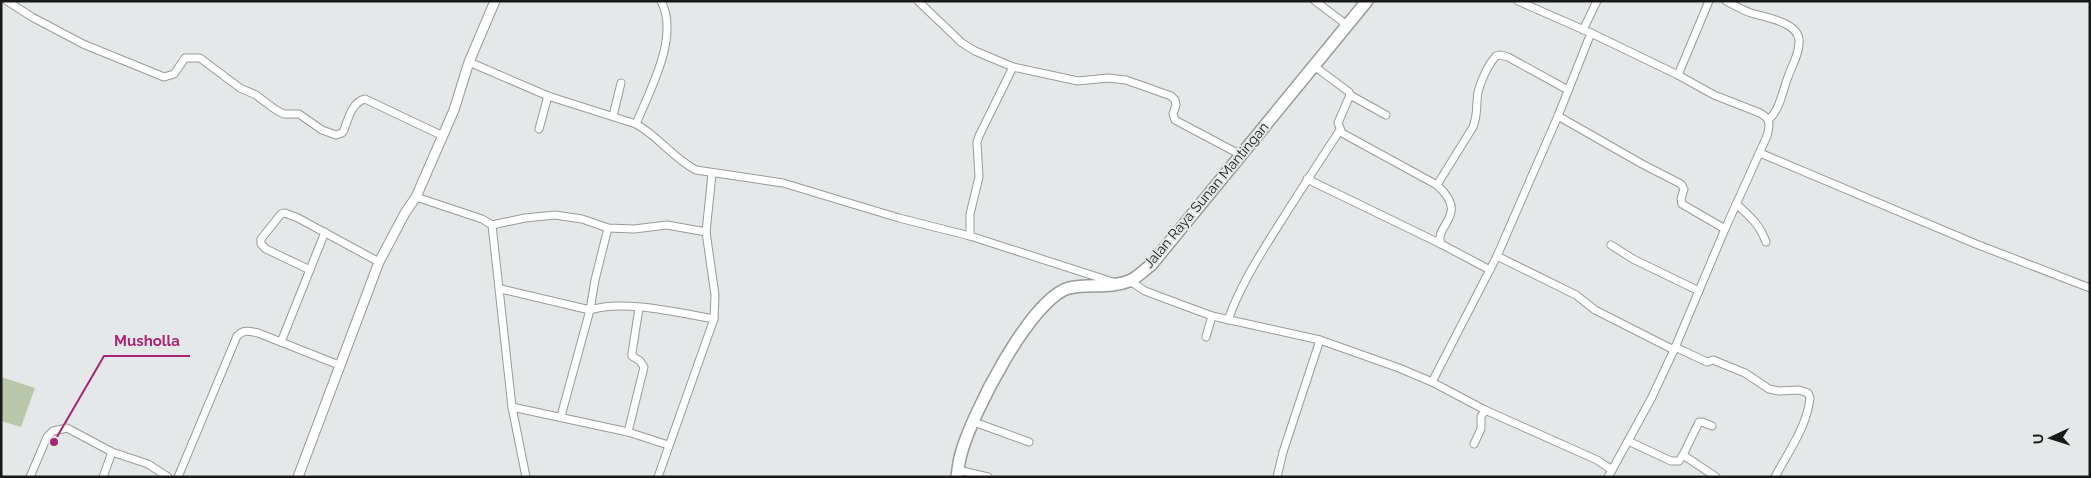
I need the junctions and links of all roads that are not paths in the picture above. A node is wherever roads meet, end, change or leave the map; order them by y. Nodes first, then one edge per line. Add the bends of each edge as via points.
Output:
1 (7, 1) edge
2 (495, 1) edge
3 (661, 1) edge
4 (918, 1) edge
5 (1315, 1) edge
6 (1367, 1) edge
7 (1597, 1) edge
8 (1709, 1) edge
9 (1726, 1) edge
10 (1520, 2) edge
11 (1347, 25) junction
12 (1583, 30) junction
13 (1591, 34) junction
14 (469, 62) junction
15 (1314, 66) junction
16 (1013, 67) junction
17 (1678, 75) junction
18 (621, 83) dead end
19 (1568, 90) junction
20 (548, 96) junction
21 (1350, 96) junction
22 (1386, 115) dead end
23 (613, 116) junction
24 (1558, 116) junction
25 (1769, 119) junction
26 (636, 124) junction
27 (540, 129) dead end
28 (1340, 130) junction
29 (443, 136) junction
30 (1760, 152) junction
31 (1241, 155) junction
32 (712, 174) junction
33 (1307, 179) junction
34 (1437, 185) junction
35 (416, 197) junction
36 (1736, 204) junction
37 (492, 225) junction
38 (608, 228) junction
39 (1725, 229) junction
40 (326, 232) junction
41 (706, 232) junction
42 (970, 236) junction
43 (1766, 242) dead end
44 (1441, 244) junction
45 (1611, 245) dead end
46 (1497, 256) junction
47 (379, 262) junction
48 (310, 270) junction
49 (1490, 270) junction
50 (1130, 281) junction
51 (1118, 284) junction
52 (2090, 288) edge
53 (500, 289) junction
54 (1699, 291) junction
55 (639, 308) junction
56 (590, 310) junction
57 (1212, 316) junction
58 (714, 319) junction
59 (1228, 320) junction
60 (1206, 337) dead end
61 (1320, 340) junction
62 (281, 342) junction
63 (1675, 348) junction
64 (339, 365) junction
65 (1432, 382) junction
66 (512, 407) junction
67 (1485, 410) junction
68 (560, 416) junction
69 (974, 422) junction
70 (1712, 426) dead end
71 (628, 432) junction
72 (1628, 440) junction
73 (1030, 442) dead end
74 (1474, 444) dead end
75 (668, 445) junction
76 (112, 452) junction
77 (1683, 455) junction
78 (958, 473) edge
79 (1610, 473) edge
80 (30, 477) edge
81 (103, 477) edge
82 (168, 477) edge
83 (178, 477) edge
84 (298, 477) edge
85 (526, 477) edge
86 (658, 477) edge
87 (988, 477) edge
88 (1277, 477) edge
89 (1716, 477) edge
90 (1775, 477) edge

1 - 29 street via 83,44 164,77 174,74 185,58 200,58 276,110 284,114 299,114 336,136 344,130 354,106 365,99
2 - 14 street
3 - 26 street via 667,16 666,43
4 - 16 street via 962,43
5 - 11 street
6 - 11 main road, Jalan Raya Sunan Mantingan
7 - 12 street
8 - 17 street
9 - 25 street via 1777,20 1798,34 1796,56
10 - 12 street
11 - 15 main road, Jalan Raya Sunan Mantingan
12 - 13 street
13 - 17 street
13 - 19 street
14 - 20 street
14 - 29 street
15 - 21 street via 1348,90
15 - 31 main road, Jalan Raya Sunan Mantingan
16 - 31 street via 1078,81 1108,78 1149,87 1175,100 1175,120
16 - 42 street via 977,142 979,177 970,214
17 - 25 street via 1707,92
18 - 23 street
19 - 24 street
19 - 34 street via 1508,57 1496,56 1478,94 1474,127
20 - 23 street
20 - 27 street
21 - 22 street
21 - 28 street via 1339,118
23 - 26 street
24 - 39 street via 1681,184 1684,189 1682,204
24 - 46 street
25 - 30 street via 1769,129
26 - 32 street via 685,164
28 - 33 street
28 - 34 street
29 - 35 street
30 - 36 street
30 - 52 street via 1966,240
31 - 50 main road, Jalan Raya Sunan Mantingan via 1151,265
32 - 41 street
32 - 42 street via 783,183
33 - 44 street
33 - 59 street via 1250,274
34 - 44 street via 1449,198 1451,209
35 - 37 street
35 - 47 street
36 - 39 street
36 - 43 street via 1754,220
37 - 38 street via 555,214
37 - 53 street
38 - 41 street via 634,230 667,225
38 - 56 street
39 - 54 street
40 - 47 street
40 - 48 street
40 - 48 street via 283,213 271,223 261,239 266,248
41 - 58 street via 715,295
42 - 51 street
44 - 49 street
45 - 54 street
46 - 49 street
46 - 63 street via 1576,295 1595,310
47 - 64 street
48 - 62 street
49 - 65 street
50 - 51 main road, Jalan Raya Sunan Mantingan
50 - 57 street via 1145,291
51 - 69 main road, Jalan Raya Sunan Mantingan via 1069,288 1037,311 1007,357
53 - 56 street
53 - 66 street
54 - 63 street
55 - 56 street via 602,306
55 - 58 street
55 - 71 street via 632,356 644,367
56 - 68 street
57 - 59 street
57 - 60 street
58 - 75 street
59 - 61 street
61 - 65 street
61 - 88 street
62 - 64 street
62 - 83 street via 248,330 237,336
63 - 72 street via 1652,399
63 - 90 street via 1745,373 1769,389 1808,393 1806,415
64 - 84 street
65 - 67 street
66 - 68 street
66 - 85 street
67 - 74 street
67 - 79 street via 1597,460
68 - 71 street
69 - 73 street
69 - 78 main road, Jalan Raya Sunan Mantingan via 961,454
70 - 77 street via 1699,422
71 - 75 street
72 - 77 street via 1671,461 1680,461
72 - 79 street
75 - 86 street
76 - 80 street via 67,428 59,428 47,437
76 - 81 street
76 - 82 street via 148,464
77 - 89 street
78 - 87 street

